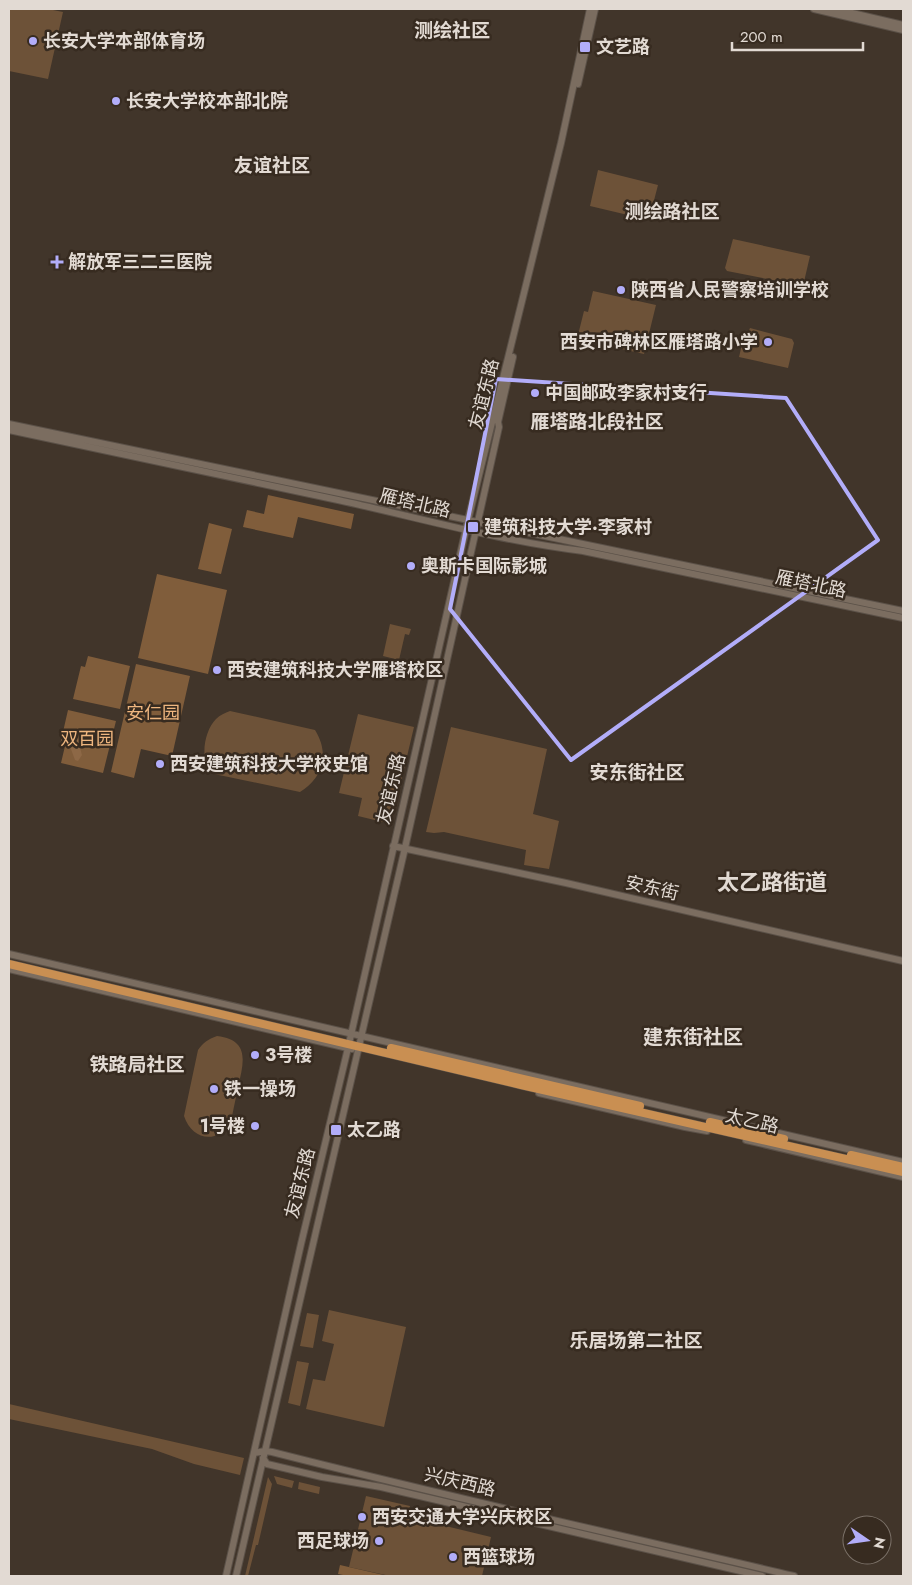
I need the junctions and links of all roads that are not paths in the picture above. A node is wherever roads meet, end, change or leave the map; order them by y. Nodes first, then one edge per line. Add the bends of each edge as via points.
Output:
1 (590, 9) edge
2 (595, 9) edge
3 (814, 9) edge
4 (835, 9) edge
5 (903, 25) edge
6 (903, 30) edge
7 (9, 424) edge
8 (9, 430) edge
9 (468, 520) junction
10 (477, 522) junction
11 (466, 530) junction
12 (475, 532) junction
13 (903, 611) edge
14 (903, 618) edge
15 (393, 846) junction
16 (405, 848) junction
17 (9, 954) edge
18 (9, 960) edge
19 (903, 961) edge
20 (9, 964) edge
21 (9, 970) edge
22 (350, 1041) junction
23 (360, 1043) junction
24 (903, 1162) edge
25 (903, 1167) edge
26 (903, 1172) edge
27 (903, 1177) edge
28 (265, 1451) junction
29 (254, 1454) junction
30 (263, 1458) junction
31 (226, 1576) edge
32 (236, 1576) edge
33 (762, 1576) edge
34 (794, 1576) edge

1 - 9 main road, 友谊东路 via 561,143
2 - 10 main road, 友谊东路
3 - 6 main road
4 - 5 main road
7 - 9 main road, 雁塔北路
8 - 11 main road, 雁塔北路
9 - 10 main road, 雁塔北路
9 - 11 main road, 友谊东路
10 - 12 main road, 友谊东路
10 - 13 main road, 雁塔北路
11 - 12 main road, 雁塔北路
11 - 15 main road, 友谊东路
12 - 14 main road, 雁塔北路 via 583,551
12 - 16 main road, 友谊东路
15 - 16 main road, 安东街
15 - 22 main road, 友谊东路
16 - 19 main road, 安东街
16 - 23 main road, 友谊东路
17 - 22 main road
18 - 22 main road, 太乙路
20 - 22 main road, 太乙路
21 - 22 main road
22 - 23 main road, 太乙路
22 - 29 main road, 友谊东路
23 - 24 main road
23 - 25 main road, 太乙路
23 - 26 main road, 太乙路 via 521,1085
23 - 27 main road
23 - 28 main road, 友谊东路
28 - 29 main road
28 - 30 main road, 友谊东路
28 - 34 main road, 兴庆西路
29 - 31 main road, 友谊东路
30 - 32 main road, 友谊东路
30 - 33 main road, 兴庆西路 via 267,1464 381,1487

